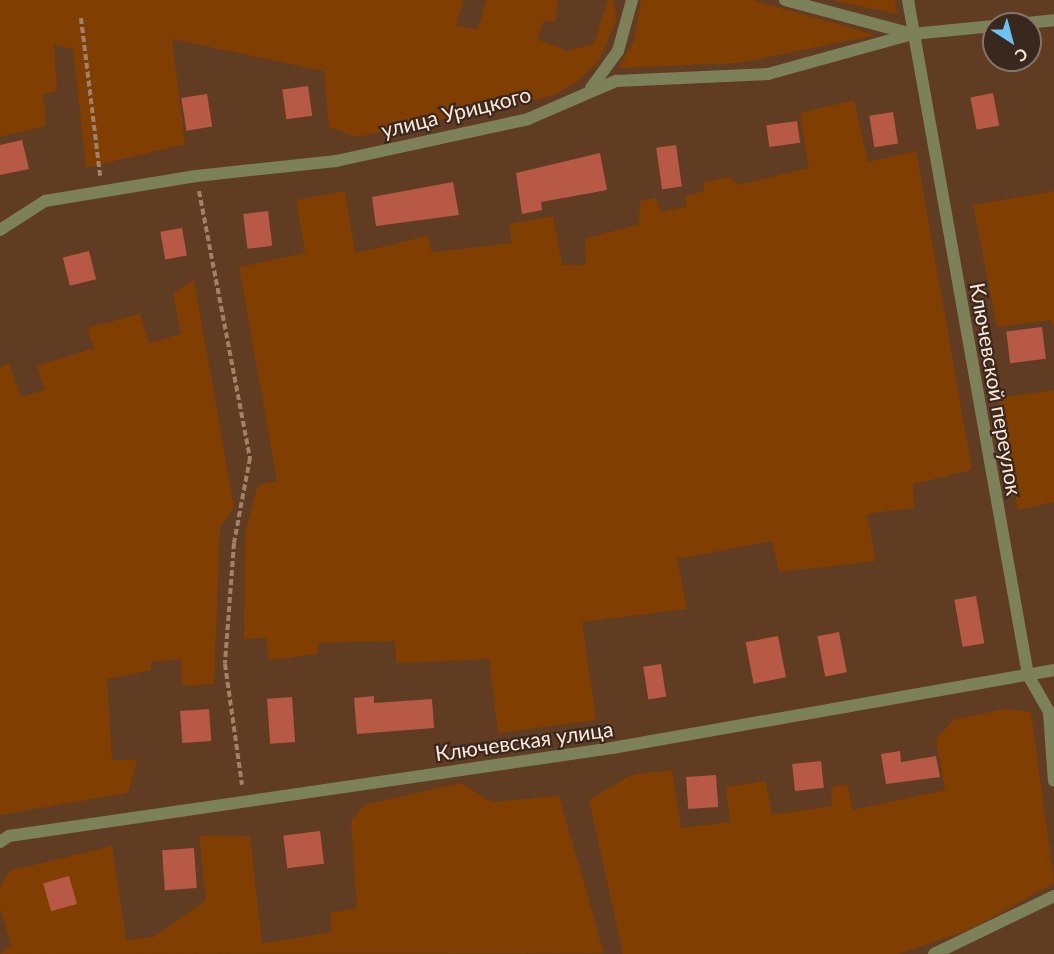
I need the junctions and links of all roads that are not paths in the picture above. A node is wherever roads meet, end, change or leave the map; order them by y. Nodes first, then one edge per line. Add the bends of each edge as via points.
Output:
1 (632, 0) edge
2 (785, 0) edge
3 (908, 0) edge
4 (982, 27) edge
5 (912, 34) junction
6 (591, 88) junction
7 (0, 230) edge
8 (1054, 670) edge
9 (1028, 675) junction
10 (1054, 781) edge
11 (0, 842) edge
12 (1054, 896) edge
13 (934, 954) edge

1 - 6 street via 618,51
2 - 5 street
3 - 5 street, Ключевской переулок
4 - 5 street, улица Урицкого
5 - 6 street, улица Урицкого via 768,74 616,81
5 - 9 street, Ключевской переулок
6 - 7 street, улица Урицкого via 528,119 336,161 196,176 45,201
8 - 9 street, Ключевская улица
9 - 10 street, Ключевской переулок via 1048,712
9 - 11 street, Ключевская улица via 612,748 9,836
12 - 13 street

